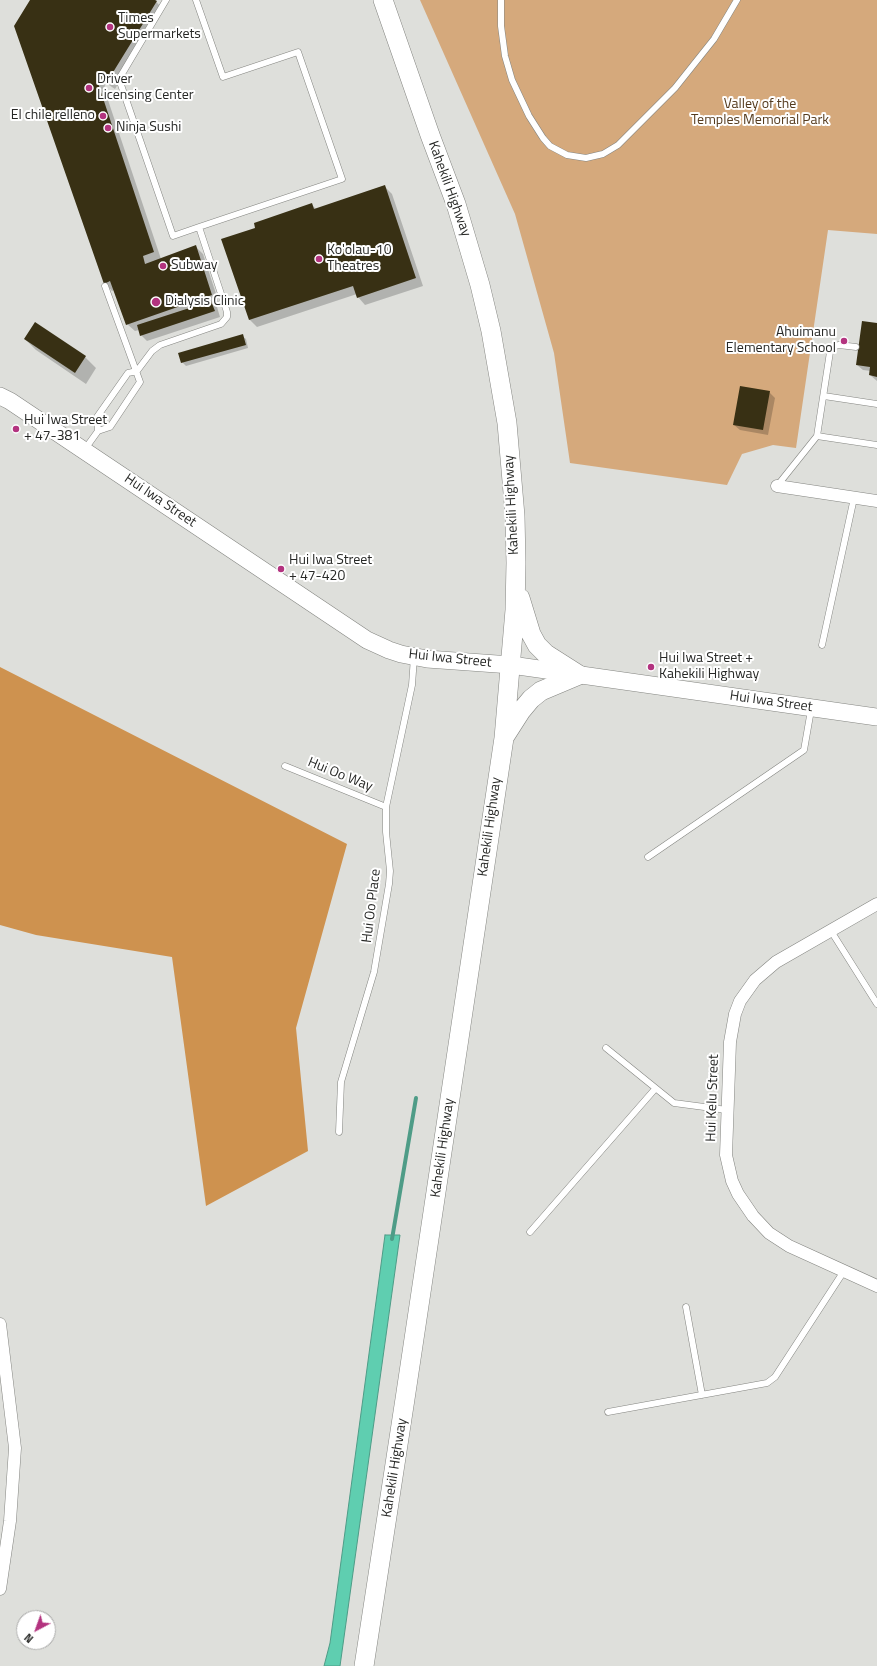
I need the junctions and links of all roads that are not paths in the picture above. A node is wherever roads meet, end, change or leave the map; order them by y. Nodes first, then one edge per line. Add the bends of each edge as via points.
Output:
1 (166, 0) edge
2 (196, 0) edge
3 (383, 0) edge
4 (501, 0) edge
5 (737, 0) edge
6 (199, 227) junction
7 (105, 286) dead end
8 (856, 347) dead end
9 (137, 371) junction
10 (0, 396) edge
11 (824, 396) junction
12 (877, 404) edge
13 (98, 431) junction
14 (817, 436) junction
15 (877, 445) edge
16 (84, 451) junction
17 (777, 486) joint
18 (854, 498) junction
19 (877, 502) edge
20 (515, 581) junction
21 (822, 645) dead end
22 (414, 657) junction
23 (511, 665) junction
24 (579, 675) junction
25 (812, 708) junction
26 (877, 717) edge
27 (504, 738) junction
28 (286, 766) dead end
29 (386, 807) junction
30 (648, 857) dead end
31 (877, 904) edge
32 (831, 930) junction
33 (877, 1004) edge
34 (606, 1048) dead end
35 (655, 1089) junction
36 (728, 1110) junction
37 (339, 1132) dead end
38 (530, 1232) dead end
39 (844, 1271) junction
40 (877, 1286) edge
41 (686, 1307) dead end
42 (0, 1324) edge
43 (702, 1395) junction
44 (608, 1412) dead end
45 (0, 1589) edge
46 (364, 1666) edge

1 - 6 lane via 119,79 173,236
2 - 6 lane via 223,77 298,52 342,179
3 - 20 main road, Kahekili Highway via 456,204 491,331 512,470
4 - 5 lane via 504,56 529,116 550,146 567,155 586,158 603,154 618,145 675,88 714,39
6 - 9 lane via 227,317 221,324 160,345
7 - 9 lane
8 - 11 lane via 838,345 832,348
9 - 13 lane via 128,373 97,417
9 - 13 lane via 140,382 110,427
10 - 16 street, Hui Iwa Street
11 - 12 lane
11 - 14 lane
13 - 16 lane
14 - 15 lane
14 - 17 lane
16 - 22 street, Hui Iwa Street via 367,640
17 - 18 street
18 - 19 street
18 - 21 lane
20 - 23 main road, Kahekili Highway
20 - 24 main road via 531,634 537,645 546,654
22 - 23 street, Hui Iwa Street
22 - 29 lane, Hui Oo Place via 412,685
23 - 24 street, Hui Iwa Street
23 - 27 main road, Kahekili Highway
24 - 25 street, Hui Iwa Street
24 - 27 main road via 541,691 531,699
25 - 26 street, Hui Iwa Street
25 - 30 lane via 804,750
27 - 46 main road, Kahekili Highway
28 - 29 lane, Hui Oo Way
29 - 37 lane, Hui Oo Place via 389,884 374,972 341,1082
31 - 32 street, Hui Kelu Street
32 - 33 lane
32 - 36 street, Hui Kelu Street via 765,970 740,1001 730,1042
34 - 35 lane
35 - 36 lane via 678,1105
35 - 38 lane
36 - 39 street, Hui Kelu Street via 726,1155 732,1182 744,1206 760,1225 779,1240
39 - 40 street, Hui Kelu Street
39 - 43 lane via 776,1377 762,1385
41 - 43 lane
42 - 45 street via 15,1448 10,1521
43 - 44 lane

